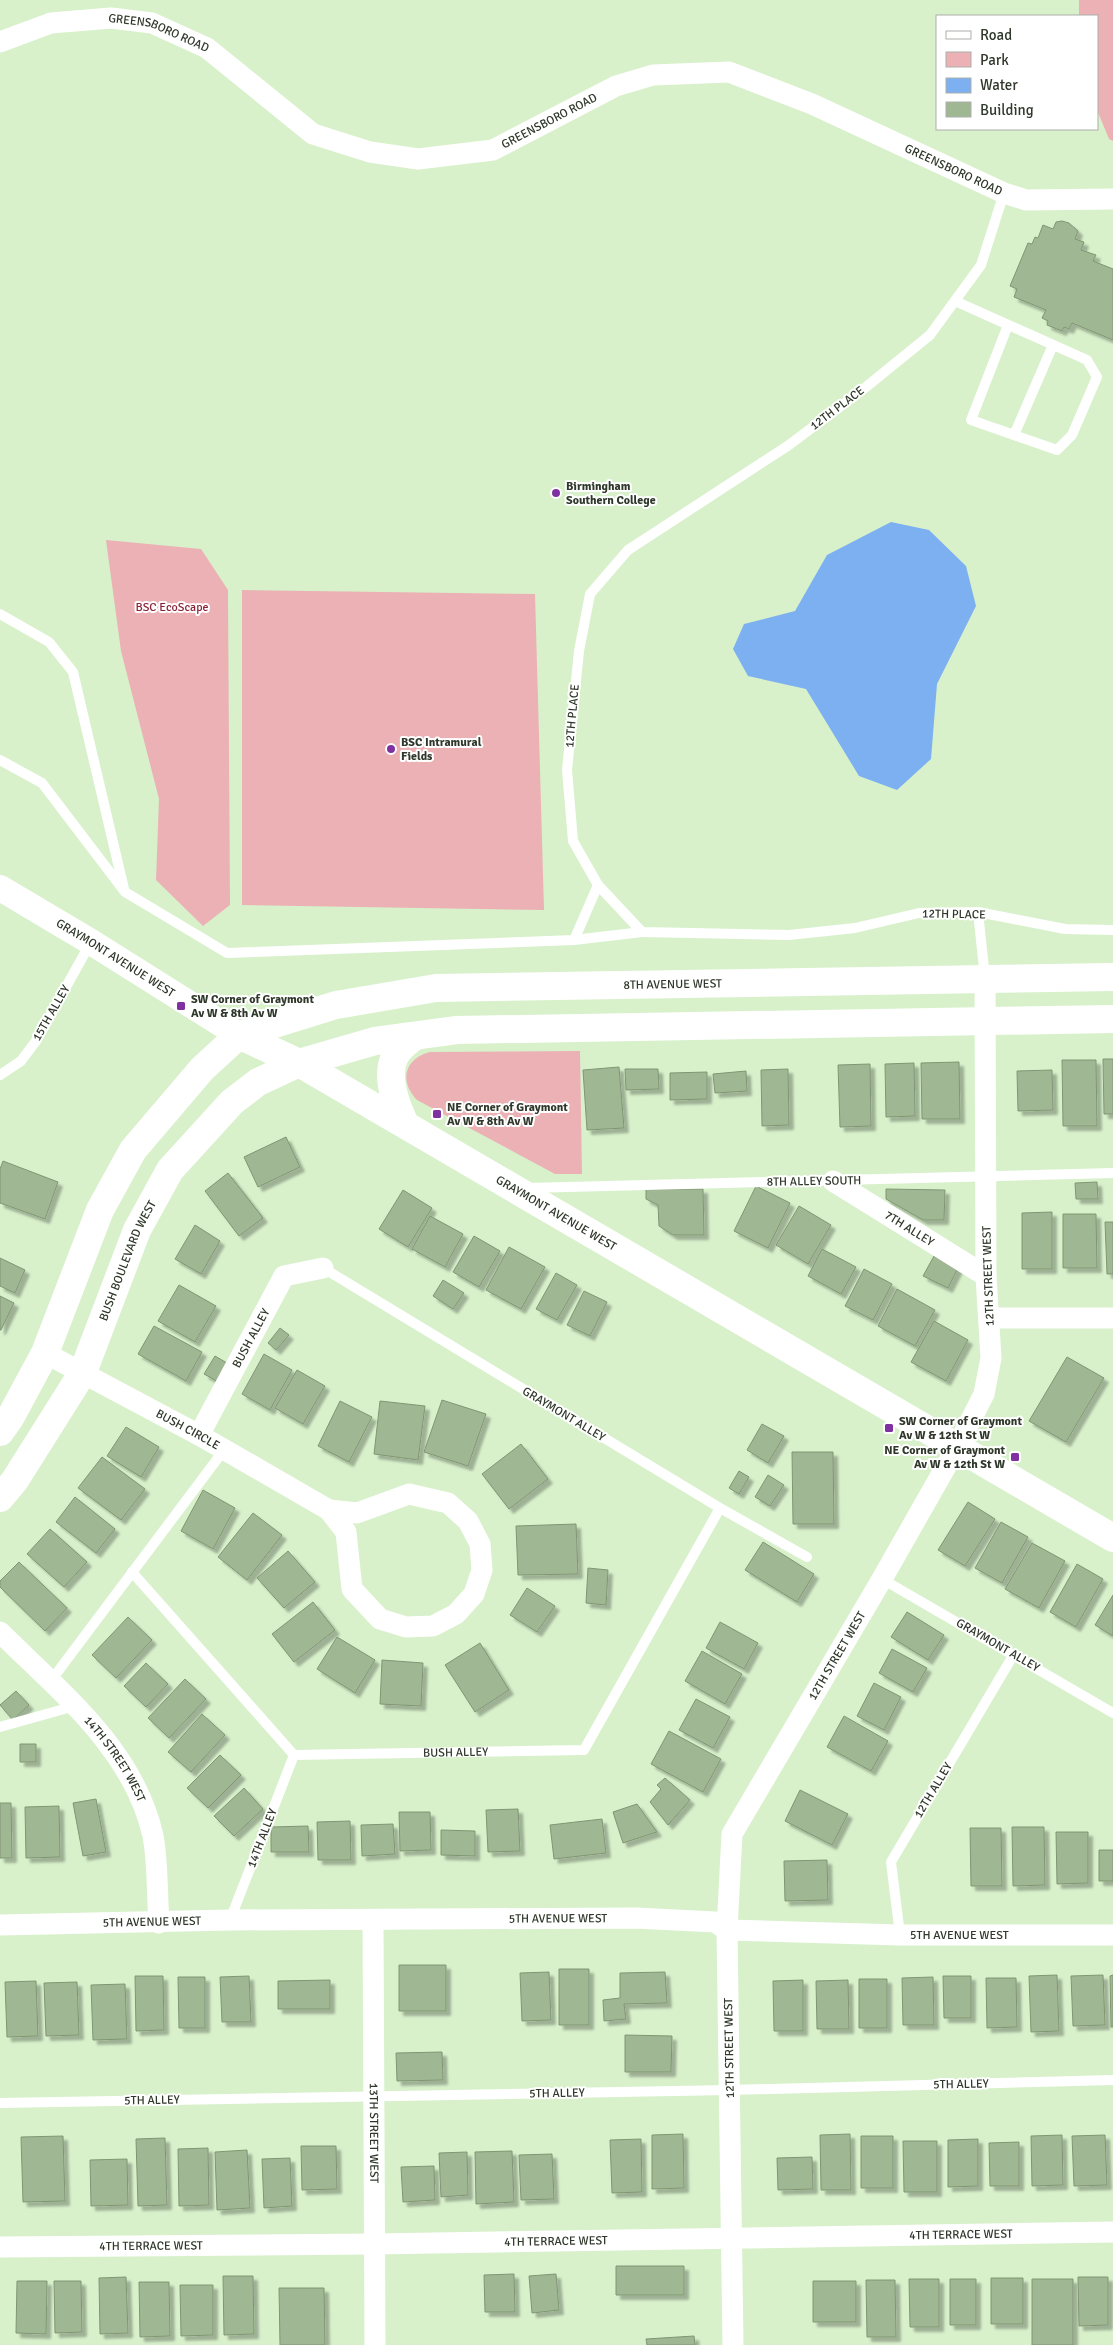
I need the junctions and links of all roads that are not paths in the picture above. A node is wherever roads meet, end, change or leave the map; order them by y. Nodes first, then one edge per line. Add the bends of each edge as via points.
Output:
1 (0, 42) edge
2 (1004, 193) junction
3 (1113, 199) edge
4 (955, 301) junction
5 (1008, 324) junction
6 (1053, 345) junction
7 (1014, 435) junction
8 (0, 614) edge
9 (0, 760) edge
10 (598, 885) junction
11 (0, 888) edge
12 (125, 892) junction
13 (978, 912) junction
14 (1113, 930) edge
15 (642, 932) junction
16 (574, 940) junction
17 (91, 942) junction
18 (1113, 978) edge
19 (985, 980) junction
20 (1113, 1019) edge
21 (985, 1021) junction
22 (239, 1035) junction
23 (415, 1036) junction
24 (299, 1063) junction
25 (0, 1075) edge
26 (405, 1124) junction
27 (1113, 1174) edge
28 (985, 1176) junction
29 (833, 1180) junction
30 (514, 1188) junction
31 (322, 1268) joint
32 (986, 1276) junction
33 (990, 1318) junction
34 (1113, 1318) edge
35 (45, 1353) junction
36 (83, 1372) junction
37 (0, 1432) edge
38 (199, 1435) junction
39 (957, 1447) junction
40 (224, 1450) junction
41 (0, 1498) edge
42 (720, 1508) junction
43 (329, 1510) junction
44 (1113, 1538) edge
45 (807, 1557) dead end
46 (132, 1572) junction
47 (882, 1579) junction
48 (0, 1632) edge
49 (1014, 1654) junction
50 (50, 1682) junction
51 (75, 1706) junction
52 (1113, 1713) edge
53 (0, 1727) edge
54 (294, 1755) junction
55 (230, 1920) junction
56 (373, 1921) junction
57 (159, 1923) junction
58 (0, 1925) edge
59 (727, 1930) junction
60 (900, 1935) junction
61 (1113, 1935) edge
62 (1113, 2080) edge
63 (729, 2090) junction
64 (373, 2096) junction
65 (0, 2103) edge
66 (1113, 2232) edge
67 (731, 2239) junction
68 (374, 2244) junction
69 (0, 2247) edge
70 (375, 2345) edge
71 (733, 2345) edge

1 - 2 street, GREENSBORO ROAD via 51,23 111,18 152,23 207,48 314,134 370,152 418,159 493,150 616,86 652,75 729,72 812,104
2 - 3 street, GREENSBORO ROAD via 1026,200
2 - 4 lane, 12TH PLACE via 981,266
4 - 5 lane
4 - 10 lane, 12TH PLACE via 930,335 866,387 789,445 628,550 590,594 578,651 568,770 573,841
5 - 6 lane
5 - 7 lane via 971,420
6 - 7 lane
6 - 7 lane via 1087,360 1097,377 1072,435 1057,450
8 - 12 lane via 49,642 73,672
9 - 12 lane via 42,783
10 - 15 lane, 12TH PLACE
10 - 16 lane
11 - 17 street, GRAYMONT AVENUE WEST
12 - 16 lane via 227,953
13 - 14 lane, 12TH PLACE via 1065,929
13 - 15 lane, 12TH PLACE via 919,913 855,928 789,935
13 - 19 lane
15 - 16 lane
17 - 22 street, GRAYMONT AVENUE WEST
17 - 25 lane, 15TH ALLEY via 36,1041 21,1061
18 - 19 main road, 8TH AVENUE WEST
19 - 21 street, 12TH STREET WEST
19 - 22 main road, 8TH AVENUE WEST via 436,988 336,1005
20 - 21 main road
21 - 23 main road via 457,1030
21 - 28 street, 12TH STREET WEST
22 - 24 main road, GRAYMONT AVENUE WEST
22 - 35 main road via 202,1069 133,1150 100,1210
23 - 24 main road via 375,1041
23 - 26 main road via 399,1050 391,1078 394,1102
24 - 26 main road, GRAYMONT AVENUE WEST
24 - 36 main road, BUSH BOULEVARD WEST via 258,1082 232,1102 170,1170 137,1230
26 - 30 main road, GRAYMONT AVENUE WEST
27 - 28 lane, 8TH ALLEY SOUTH
28 - 29 lane, 8TH ALLEY SOUTH
28 - 32 street, 12TH STREET WEST
29 - 30 lane, 8TH ALLEY SOUTH
29 - 32 street, 7TH ALLEY
30 - 39 main road, GRAYMONT AVENUE WEST
31 - 38 street, BUSH ALLEY via 284,1276
31 - 42 lane, GRAYMONT ALLEY
32 - 33 street, 12TH STREET WEST
33 - 34 street
33 - 39 street, 12TH STREET WEST via 991,1358 984,1394
35 - 36 street, BUSH CIRCLE
35 - 37 main road
36 - 38 street, BUSH CIRCLE
36 - 41 main road, BUSH BOULEVARD WEST via 15,1480
38 - 40 street, BUSH CIRCLE
39 - 44 main road, GRAYMONT AVENUE WEST
39 - 47 street, 12TH STREET WEST
40 - 43 street, BUSH CIRCLE
40 - 46 lane
42 - 45 lane, GRAYMONT ALLEY
42 - 54 lane, BUSH ALLEY via 584,1750
43 - 43 street, BUSH CIRCLE via 357,1513 409,1494 448,1503 468,1521 480,1544 482,1570 474,1594 456,1614 433,1626 406,1628 380,1619 352,1589 346,1532
46 - 50 lane
46 - 54 lane
47 - 49 lane, GRAYMONT ALLEY
47 - 59 street, 12TH STREET WEST via 732,1834
48 - 50 street, 14TH STREET WEST
49 - 52 lane, GRAYMONT ALLEY
49 - 60 lane, 12TH ALLEY via 890,1862
50 - 51 street, 14TH STREET WEST
51 - 53 lane
51 - 57 street, 14TH STREET WEST via 105,1738 139,1795 153,1836
54 - 55 lane, 14TH ALLEY
55 - 56 street, 5TH AVENUE WEST
55 - 57 street, 5TH AVENUE WEST
56 - 59 street, 5TH AVENUE WEST via 636,1918 715,1922
56 - 64 street, 13TH STREET WEST
57 - 58 street, 5TH AVENUE WEST
59 - 60 street, 5TH AVENUE WEST
59 - 63 street, 12TH STREET WEST
60 - 61 street, 5TH AVENUE WEST
62 - 63 lane, 5TH ALLEY
63 - 64 lane, 5TH ALLEY
63 - 67 street, 12TH STREET WEST
64 - 65 lane, 5TH ALLEY
64 - 68 street, 13TH STREET WEST
66 - 67 street, 4TH TERRACE WEST
67 - 68 street, 4TH TERRACE WEST
67 - 71 street, 12TH STREET WEST
68 - 69 street, 4TH TERRACE WEST
68 - 70 street, 13TH STREET WEST

